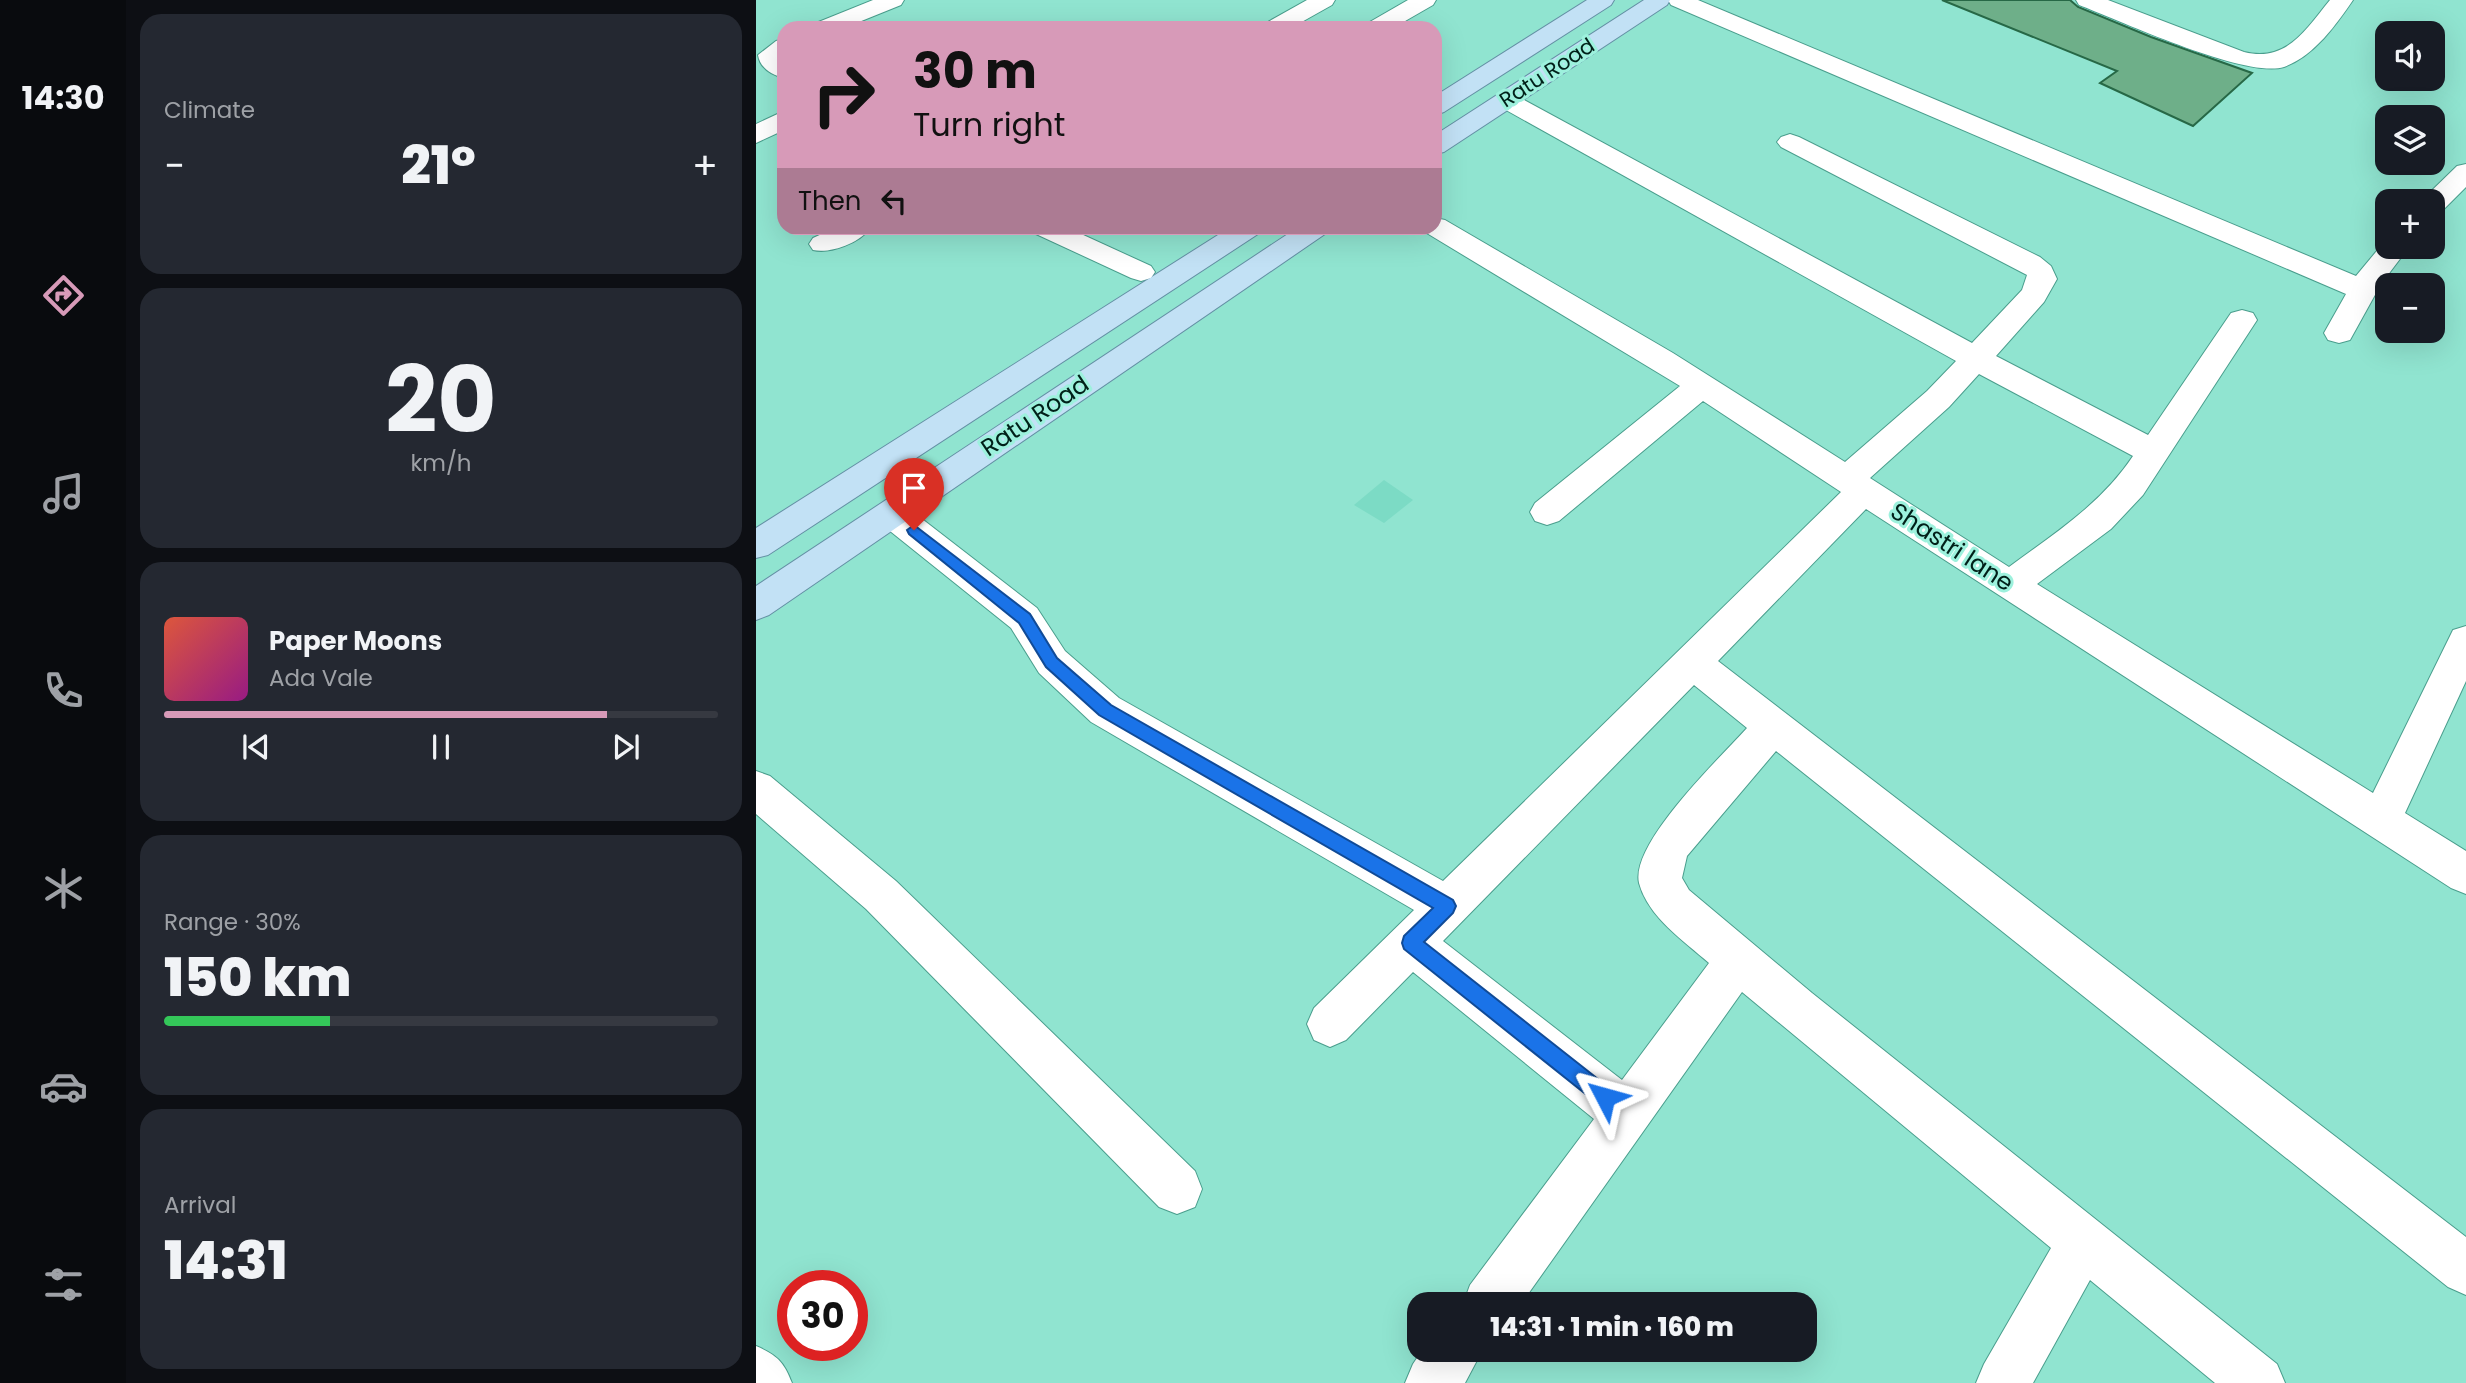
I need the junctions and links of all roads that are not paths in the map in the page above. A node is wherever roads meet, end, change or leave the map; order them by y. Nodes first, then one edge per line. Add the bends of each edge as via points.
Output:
1 (893, 0) edge
2 (1324, 0) edge
3 (1425, 0) edge
4 (1577, 0) edge
5 (1602, 0) edge
6 (1634, 0) edge
7 (1659, 0) edge
8 (1679, 0) edge
9 (2087, 0) edge
10 (2342, 0) edge
11 (841, 21) edge
12 (1296, 21) edge
13 (1388, 21) edge
14 (1442, 82) edge
15 (1506, 100) junction
16 (1442, 103) edge
17 (777, 124) edge
18 (1442, 124) edge
19 (756, 135) edge
20 (1442, 141) edge
21 (1790, 142) dead end
22 (2466, 172) edge
23 (2445, 192) edge
24 (1442, 230) edge
25 (841, 235) edge
26 (1061, 235) edge
27 (1197, 235) edge
28 (1237, 235) edge
29 (1274, 235) edge
30 (1305, 235) edge
31 (822, 244) dead end
32 (2386, 259) edge
33 (1141, 272) junction
34 (2362, 290) junction
35 (2242, 320) dead end
36 (2339, 333) dead end
37 (1975, 358) junction
38 (1702, 385) junction
39 (2153, 452) junction
40 (1856, 485) junction
41 (1547, 512) dead end
42 (892, 514) junction
43 (756, 526) edge
44 (756, 545) edge
45 (756, 576) edge
46 (2010, 585) junction
47 (756, 605) edge
48 (2466, 641) edge
49 (1692, 662) junction
50 (1773, 726) junction
51 (756, 789) edge
52 (2381, 820) junction
53 (2466, 874) edge
54 (1447, 906) junction
55 (1411, 943) junction
56 (1738, 960) junction
57 (1330, 1024) dead end
58 (1626, 1114) junction
59 (1177, 1189) dead end
60 (2084, 1241) junction
61 (2466, 1269) edge
62 (1498, 1292) edge
63 (1447, 1362) edge
64 (756, 1373) edge
65 (765, 1383) edge
66 (1432, 1383) edge
67 (2003, 1383) edge
68 (2258, 1383) edge

1 - 11 street
2 - 12 street
3 - 13 street
4 - 14 main road, Ratu Road
5 - 16 main road
6 - 18 main road
7 - 15 main road, Ratu Road
8 - 34 street
9 - 10 street via 2236,57 2274,62 2313,37
15 - 20 main road, Ratu Road
15 - 37 street
17 - 19 street
21 - 37 street via 2041,271 2034,295
22 - 23 street
24 - 38 street, Shastri lane
25 - 31 street
26 - 33 street
27 - 33 main road
28 - 44 main road
29 - 45 main road
30 - 42 main road, Ratu Road
32 - 34 street
33 - 43 main road via 971,389
34 - 36 street
35 - 39 street
37 - 39 street
37 - 40 street
38 - 40 street, Shastri lane
38 - 41 street
39 - 46 street via 2131,486 2099,520
40 - 46 street, Shastri lane
40 - 49 street
42 - 47 main road, Ratu Road
42 - 54 street via 1024,618 1052,662 1105,710
46 - 52 street, Shastri lane
48 - 52 street
49 - 50 street
49 - 54 street
50 - 56 street via 1672,842 1663,859 1660,881 1674,904
50 - 61 street
51 - 59 street via 881,895
52 - 53 street, Shastri lane
54 - 55 street
55 - 57 street
55 - 58 street
56 - 58 street
56 - 60 street
58 - 62 street
60 - 67 street
60 - 68 street
63 - 66 street
64 - 65 street

